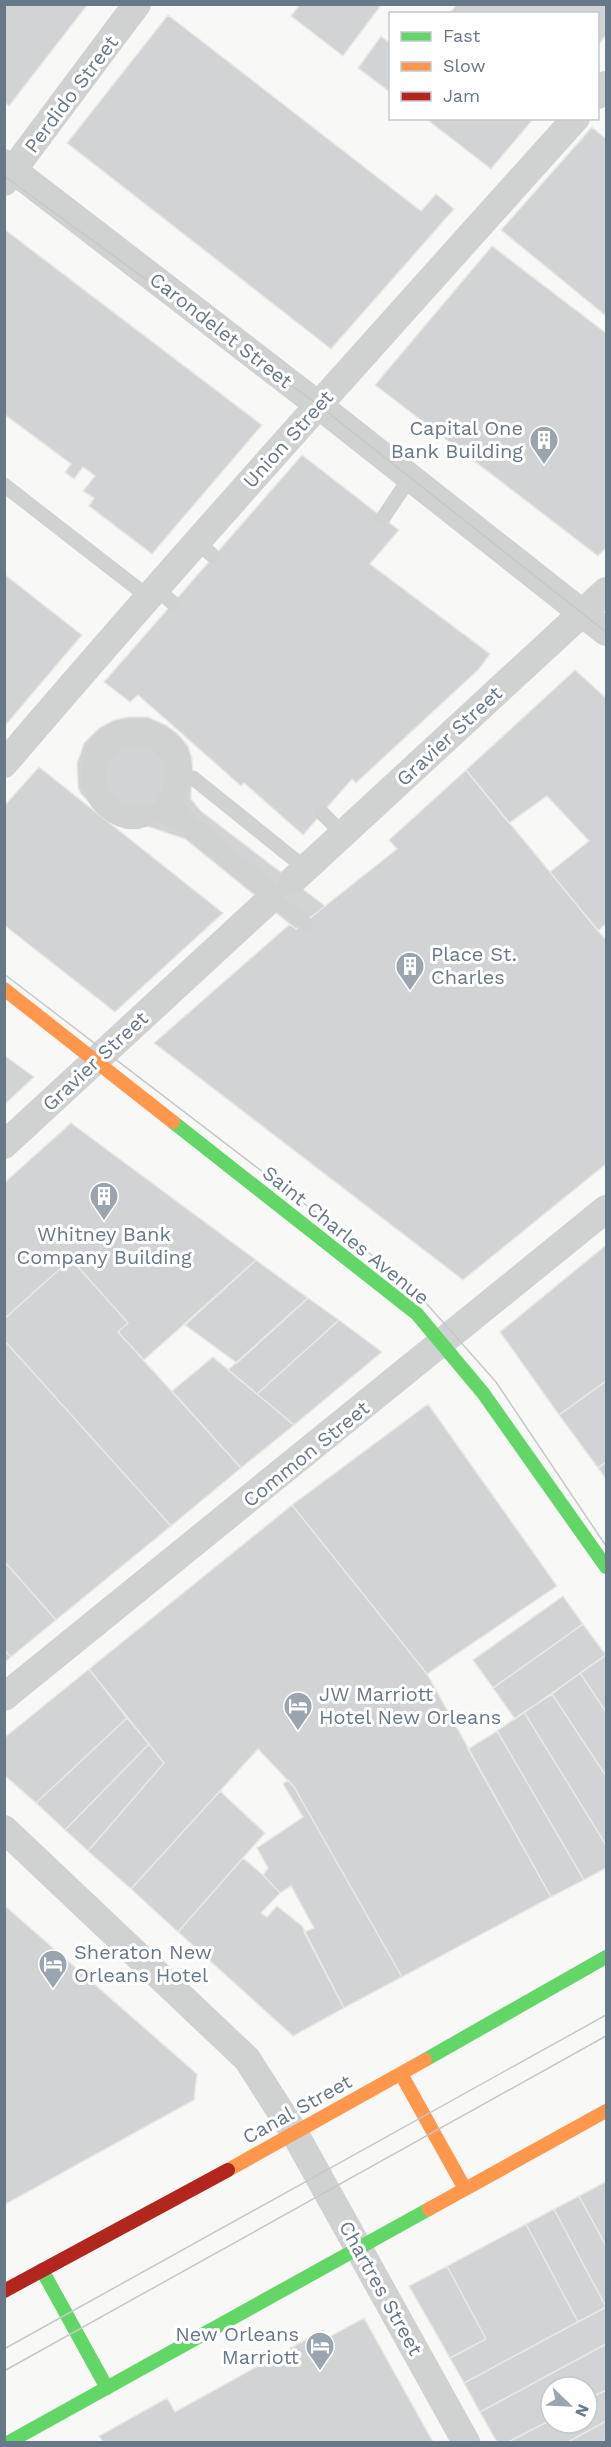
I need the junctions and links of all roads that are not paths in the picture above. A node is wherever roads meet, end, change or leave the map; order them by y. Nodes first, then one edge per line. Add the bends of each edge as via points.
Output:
1 (137, 4) edge
2 (574, 120) edge
3 (8, 172) edge
4 (318, 404) junction
5 (409, 478) junction
6 (4, 485) edge
7 (383, 518) dead end
8 (606, 591) edge
9 (158, 596) junction
10 (584, 612) junction
11 (606, 632) edge
12 (4, 764) edge
13 (193, 778) dead end
14 (172, 798) junction
15 (322, 813) dead end
16 (343, 834) junction
17 (285, 887) junction
18 (304, 923) dead end
19 (4, 989) edge
20 (96, 1061) junction
21 (4, 1145) edge
22 (606, 1209) edge
23 (443, 1343) junction
24 (606, 1567) edge
25 (4, 1697) edge
26 (4, 1829) edge
27 (606, 1957) edge
28 (401, 2074) junction
29 (606, 2111) edge
30 (295, 2134) junction
31 (465, 2189) junction
32 (358, 2247) junction
33 (42, 2270) junction
34 (4, 2291) edge
35 (107, 2388) junction
36 (9, 2442) edge
37 (466, 2442) edge

1 - 3 street, Perdido Street
2 - 4 street, Union Street
3 - 4 street, Carondelet Street
4 - 5 street, Carondelet Street
4 - 9 street, Union Street via 205,549
5 - 7 lane
5 - 10 street, Carondelet Street
6 - 9 lane
8 - 10 street, Gravier Street
9 - 12 street, Union Street
10 - 11 street, Carondelet Street
10 - 16 street, Gravier Street
13 - 17 lane
14 - 14 lane via 140,822 112,815 95,798 89,784 90,759 100,742 128,726 165,734 183,762 184,782
14 - 17 lane via 185,818
14 - 18 lane via 172,766 154,743 127,739 116,744 103,760 99,769 101,790 114,806 132,813 148,811 169,817
15 - 16 lane
16 - 17 street, Gravier Street
17 - 20 street, Gravier Street
19 - 20 main road, Saint Charles Avenue
20 - 21 street, Gravier Street
20 - 23 main road, Saint Charles Avenue via 417,1314
22 - 23 street, Common Street
23 - 24 main road, Saint Charles Avenue
23 - 25 street, Common Street
26 - 30 street, Chartres Street via 248,2060
27 - 28 main road, Canal Street
28 - 30 main road, Canal Street
28 - 31 main road
29 - 31 main road
30 - 32 street, Chartres Street
30 - 33 main road, Canal Street
31 - 32 main road
32 - 35 main road
32 - 37 street, Chartres Street
33 - 34 main road, Canal Street
33 - 35 main road
35 - 36 main road

